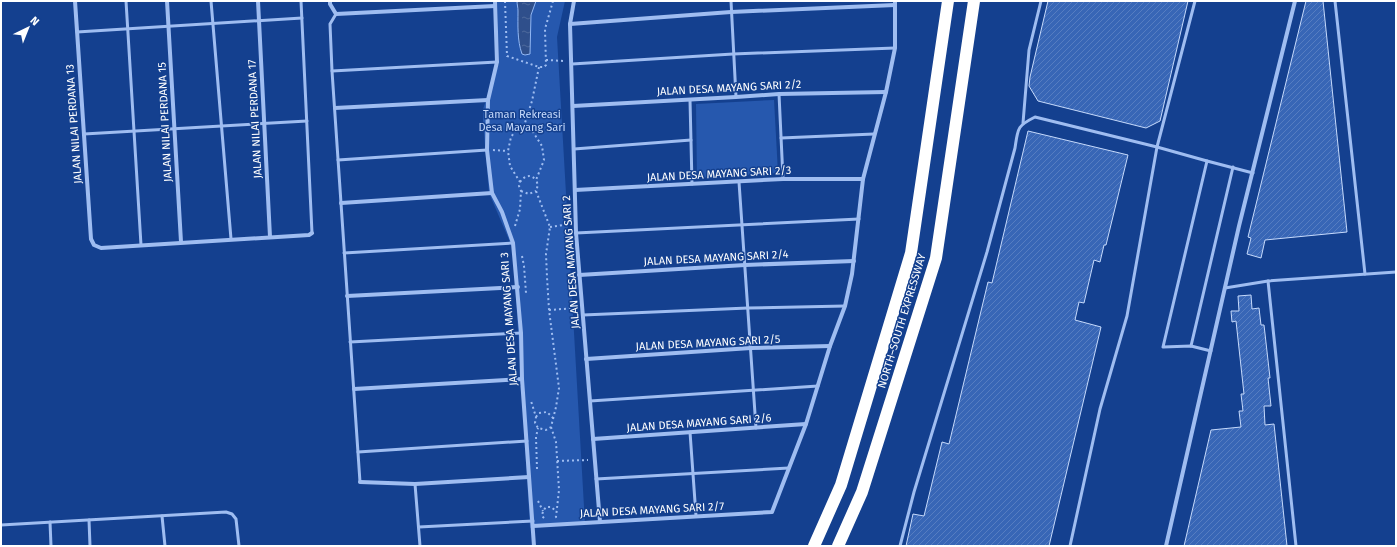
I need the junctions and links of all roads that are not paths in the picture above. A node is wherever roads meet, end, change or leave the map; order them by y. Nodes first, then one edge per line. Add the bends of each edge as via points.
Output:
1 (75, 1) edge
2 (126, 1) edge
3 (167, 1) edge
4 (211, 1) edge
5 (258, 1) edge
6 (301, 1) edge
7 (330, 1) edge
8 (495, 1) edge
9 (574, 1) edge
10 (730, 1) edge
11 (948, 1) edge
12 (974, 1) edge
13 (1041, 1) edge
14 (1196, 1) edge
15 (1294, 1) edge
16 (1335, 1) edge
17 (895, 3) edge
18 (495, 6) junction
19 (731, 12) junction
20 (336, 14) junction
21 (302, 18) junction
22 (259, 21) junction
23 (212, 23) junction
24 (570, 24) junction
25 (168, 26) junction
26 (128, 29) junction
27 (77, 32) junction
28 (895, 48) junction
29 (733, 54) junction
30 (497, 62) junction
31 (571, 63) junction
32 (332, 72) junction
33 (886, 92) junction
34 (778, 94) junction
35 (736, 97) junction
36 (488, 100) junction
37 (690, 100) junction
38 (573, 106) junction
39 (334, 108) junction
40 (307, 121) junction
41 (1023, 123) junction
42 (264, 124) junction
43 (220, 126) junction
44 (175, 129) junction
45 (134, 131) junction
46 (84, 134) junction
47 (874, 134) junction
48 (781, 138) junction
49 (691, 140) junction
50 (1157, 147) junction
51 (574, 149) junction
52 (487, 150) junction
53 (338, 160) junction
54 (1207, 162) junction
55 (1233, 168) junction
56 (1253, 172) junction
57 (783, 179) junction
58 (863, 179) junction
59 (739, 182) junction
60 (692, 184) junction
61 (575, 190) junction
62 (492, 193) junction
63 (341, 203) junction
64 (859, 219) junction
65 (742, 225) junction
66 (312, 233) joint
67 (576, 233) junction
68 (270, 237) junction
69 (230, 239) junction
70 (181, 242) junction
71 (513, 243) junction
72 (141, 245) junction
73 (344, 253) junction
74 (854, 261) junction
75 (745, 265) junction
76 (1396, 272) edge
77 (1365, 274) junction
78 (580, 275) junction
79 (1268, 281) junction
80 (518, 287) junction
81 (1225, 288) junction
82 (347, 296) junction
83 (845, 306) junction
84 (748, 308) junction
85 (583, 316) junction
86 (521, 333) junction
87 (350, 342) junction
88 (830, 346) junction
89 (1190, 346) junction
90 (750, 348) junction
91 (1211, 351) junction
92 (586, 359) junction
93 (522, 379) junction
94 (818, 386) junction
95 (354, 388) junction
96 (754, 390) junction
97 (590, 401) junction
98 (806, 424) junction
99 (756, 428) junction
100 (690, 432) junction
101 (593, 439) junction
102 (527, 441) junction
103 (358, 452) junction
104 (789, 468) junction
105 (692, 474) junction
106 (529, 477) junction
107 (596, 479) junction
108 (360, 482) joint
109 (416, 484) junction
110 (162, 516) junction
111 (696, 516) junction
112 (89, 520) junction
113 (50, 522) junction
114 (600, 522) junction
115 (533, 524) junction
116 (1, 525) edge
117 (419, 527) junction
118 (51, 546) edge
119 (90, 546) edge
120 (165, 546) edge
121 (239, 546) edge
122 (420, 546) edge
123 (534, 546) edge
124 (814, 546) edge
125 (838, 546) edge
126 (900, 546) edge
127 (1070, 546) edge
128 (1166, 546) edge
129 (1296, 546) edge

1 - 27 street, JALAN NILAI PERDANA 13
2 - 26 lane
3 - 25 street, JALAN NILAI PERDANA 15
4 - 23 lane
5 - 22 street, JALAN NILAI PERDANA 17
6 - 21 lane
7 - 20 street
8 - 18 street, JALAN DESA MAYANG SARI 3
9 - 24 street, JALAN DESA MAYANG SARI 2
10 - 19 lane
11 - 124 highway, NORTH–SOUTH EXPRESSWAY via 910,253 841,485
12 - 125 highway, NORTH–SOUTH EXPRESSWAY via 936,258 862,492
13 - 41 lane via 1030,50
14 - 50 lane
15 - 56 street
16 - 77 lane
17 - 19 street
17 - 28 street
18 - 20 street
18 - 30 street, JALAN DESA MAYANG SARI 3
19 - 24 street
19 - 29 lane
20 - 32 lane via 330,24
21 - 22 lane
21 - 40 lane
22 - 23 lane
22 - 42 street, JALAN NILAI PERDANA 17
23 - 25 lane
23 - 43 lane
24 - 31 street, JALAN DESA MAYANG SARI 2
25 - 26 lane
25 - 44 street, JALAN NILAI PERDANA 15
26 - 27 lane
26 - 45 lane
27 - 46 street, JALAN NILAI PERDANA 13
28 - 29 lane
28 - 33 street
29 - 31 lane
29 - 35 lane
30 - 32 lane
30 - 36 street, JALAN DESA MAYANG SARI 3
31 - 38 street, JALAN DESA MAYANG SARI 2
32 - 39 lane
33 - 34 street, JALAN DESA MAYANG SARI 2/2
33 - 47 street
34 - 35 street, JALAN DESA MAYANG SARI 2/2
34 - 48 lane
35 - 37 street, JALAN DESA MAYANG SARI 2/2
36 - 39 street
36 - 52 street, JALAN DESA MAYANG SARI 3
37 - 38 street, JALAN DESA MAYANG SARI 2/2
37 - 49 lane
38 - 51 street, JALAN DESA MAYANG SARI 2
39 - 53 lane
40 - 42 lane
40 - 66 lane
41 - 50 lane via 1035,117
41 - 126 lane via 1017,131 1015,148 987,252
42 - 43 lane
42 - 68 street, JALAN NILAI PERDANA 17
43 - 44 lane
43 - 69 lane
44 - 45 lane
44 - 70 street, JALAN NILAI PERDANA 15
45 - 46 lane
45 - 72 lane
46 - 72 street, JALAN NILAI PERDANA 13 via 91,239 94,245 102,248
47 - 48 lane
47 - 58 street
48 - 57 lane
49 - 51 lane
49 - 60 lane
50 - 54 lane
50 - 127 lane via 1127,316 1100,409
51 - 61 street, JALAN DESA MAYANG SARI 2
52 - 53 lane
52 - 62 street, JALAN DESA MAYANG SARI 3
53 - 63 lane
54 - 55 lane
54 - 89 lane via 1163,347
55 - 56 lane
55 - 89 lane
56 - 81 street
57 - 58 street, JALAN DESA MAYANG SARI 2/3
57 - 59 street, JALAN DESA MAYANG SARI 2/3
58 - 64 street
59 - 60 street, JALAN DESA MAYANG SARI 2/3
59 - 65 lane
60 - 61 street, JALAN DESA MAYANG SARI 2/3
61 - 67 street, JALAN DESA MAYANG SARI 2
62 - 63 street
62 - 71 street, JALAN DESA MAYANG SARI 3
63 - 73 lane
64 - 65 lane
64 - 74 street
65 - 67 lane
65 - 75 lane
66 - 68 street
67 - 78 street, JALAN DESA MAYANG SARI 2
68 - 69 street
69 - 70 street
70 - 72 street
71 - 73 lane
71 - 80 street, JALAN DESA MAYANG SARI 3
73 - 82 lane
74 - 75 street, JALAN DESA MAYANG SARI 2/4
74 - 83 street
75 - 78 street, JALAN DESA MAYANG SARI 2/4
75 - 84 lane
76 - 77 lane
77 - 79 lane
78 - 85 street, JALAN DESA MAYANG SARI 2
79 - 81 lane
79 - 129 lane
80 - 82 street
80 - 86 street, JALAN DESA MAYANG SARI 3
81 - 91 street
82 - 87 lane
83 - 84 lane
83 - 88 street
84 - 85 lane
84 - 90 lane
85 - 92 street, JALAN DESA MAYANG SARI 2
86 - 87 lane
86 - 93 street, JALAN DESA MAYANG SARI 3
87 - 95 lane
88 - 90 street, JALAN DESA MAYANG SARI 2/5
88 - 94 street
89 - 91 lane
90 - 92 street, JALAN DESA MAYANG SARI 2/5
90 - 96 lane
91 - 128 street
92 - 97 street, JALAN DESA MAYANG SARI 2
93 - 95 street
93 - 102 street, JALAN DESA MAYANG SARI 3
94 - 96 lane
94 - 98 street
95 - 103 lane
96 - 97 lane
96 - 99 lane
97 - 101 street, JALAN DESA MAYANG SARI 2
98 - 99 street, JALAN DESA MAYANG SARI 2/6
98 - 104 street
99 - 100 street, JALAN DESA MAYANG SARI 2/6
100 - 101 street, JALAN DESA MAYANG SARI 2/6
100 - 105 lane
101 - 107 street, JALAN DESA MAYANG SARI 2
102 - 103 lane
102 - 106 street, JALAN DESA MAYANG SARI 3
103 - 108 lane
104 - 105 lane
104 - 111 street, JALAN DESA MAYANG SARI 2/7 via 772,512
105 - 107 lane
105 - 111 lane
106 - 109 street
106 - 115 street, JALAN DESA MAYANG SARI 3
107 - 114 street, JALAN DESA MAYANG SARI 2
108 - 109 street
109 - 117 lane
110 - 112 lane
110 - 120 lane
110 - 121 lane via 226,512 232,514 236,520
111 - 114 street, JALAN DESA MAYANG SARI 2/7
112 - 113 lane
112 - 119 lane
113 - 116 lane
113 - 118 lane
114 - 115 street, JALAN DESA MAYANG SARI 2/7
115 - 117 lane
115 - 123 street, JALAN DESA MAYANG SARI 3
117 - 122 lane

